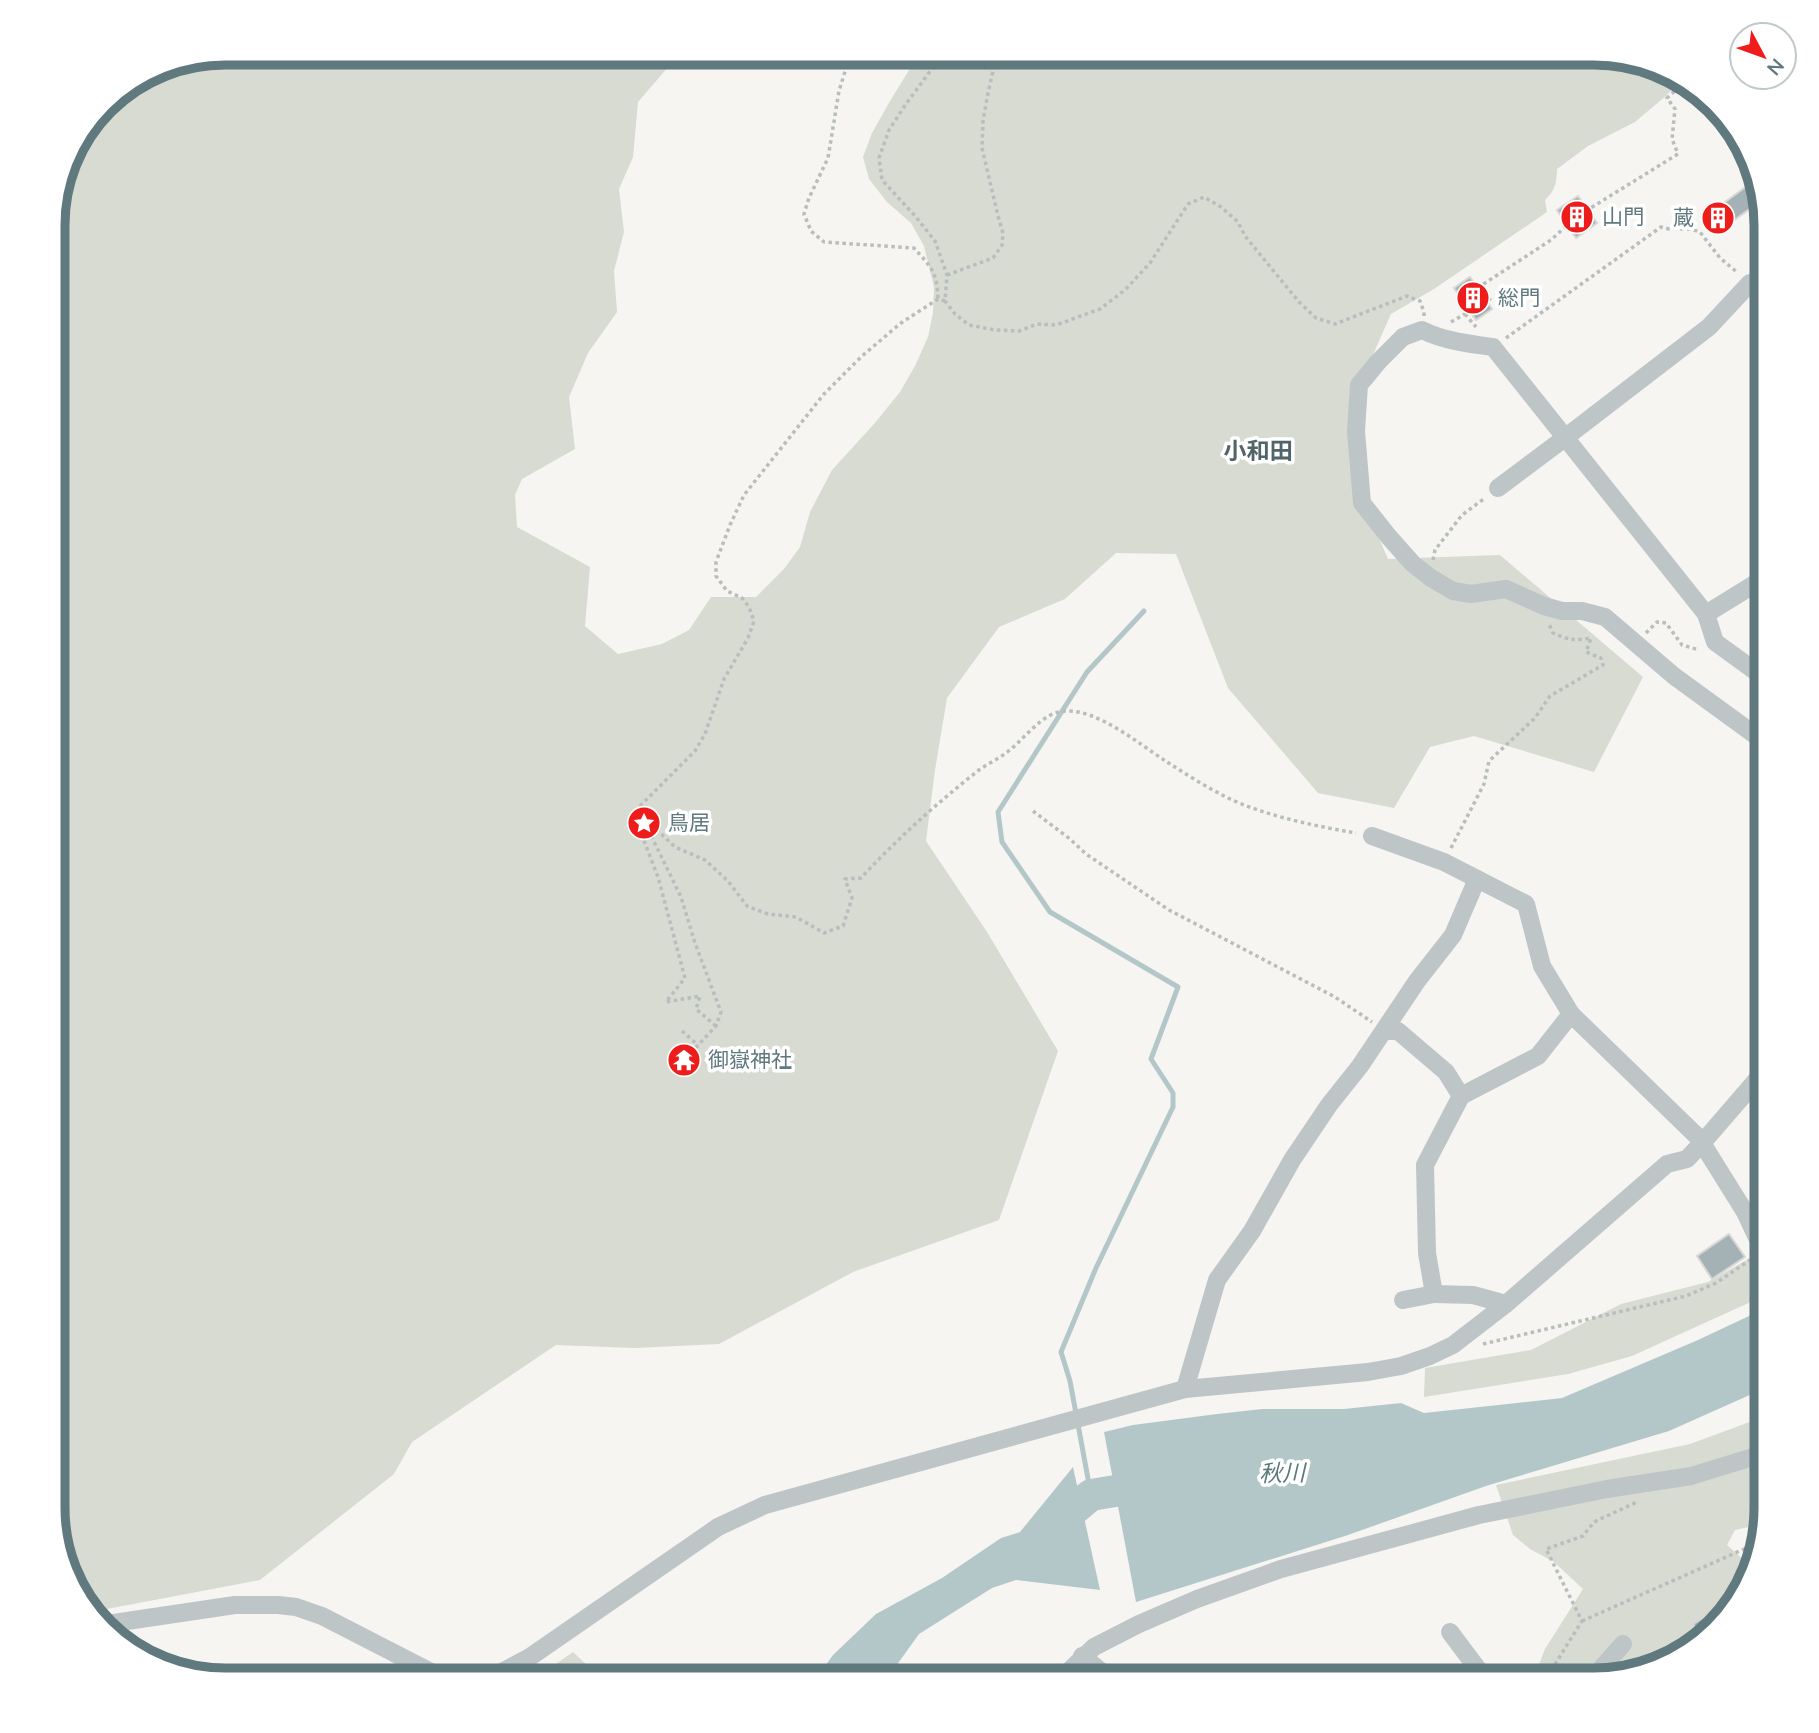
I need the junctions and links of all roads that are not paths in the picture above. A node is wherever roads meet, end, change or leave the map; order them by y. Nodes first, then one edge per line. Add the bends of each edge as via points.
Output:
1 (1751, 283) road end
2 (1566, 437) junction
3 (1497, 488) road end
4 (1754, 584) edge
5 (1706, 614) junction
6 (1754, 670) edge
7 (1754, 734) edge
8 (1372, 836) road end
9 (1477, 879) junction
10 (1571, 1014) junction
11 (1385, 1031) junction
12 (1754, 1083) edge
13 (1461, 1096) junction
14 (1754, 1231) edge
15 (1434, 1294) junction
16 (1404, 1300) dead end
17 (1506, 1304) junction
18 (1185, 1389) junction
19 (1754, 1457) edge
20 (114, 1623) edge
21 (1450, 1632) dead end
22 (1623, 1644) dead end
23 (1082, 1656) junction
24 (424, 1668) edge
25 (509, 1668) edge
26 (1072, 1668) edge
27 (1097, 1668) edge
28 (1477, 1668) edge
29 (1602, 1668) edge

1 - 2 street via 1709,327
2 - 3 street
2 - 5 street
2 - 7 street via 1499,343 1474,345 1427,332 1403,337 1359,385 1356,430 1362,503 1413,564 1453,591 1471,594 1506,589 1562,611 1605,617 1674,676
4 - 5 street
5 - 6 street via 1716,642
8 - 9 street
9 - 10 street via 1526,904 1542,965
9 - 11 street via 1453,935
10 - 12 street via 1703,1142
10 - 13 street via 1538,1055
11 - 13 street via 1398,1031 1446,1072
11 - 18 street via 1329,1105 1217,1280
13 - 15 street via 1426,1165 1426,1252
14 - 17 street via 1702,1143 1687,1159 1667,1164
15 - 16 street
15 - 17 street via 1473,1295
17 - 18 street via 1453,1345 1401,1366
18 - 25 street via 752,1510 718,1527
19 - 23 street via 1691,1476 1479,1515 1281,1569 1150,1619
20 - 24 street via 235,1605 296,1607
21 - 28 street
22 - 29 street
23 - 26 street
23 - 27 street

